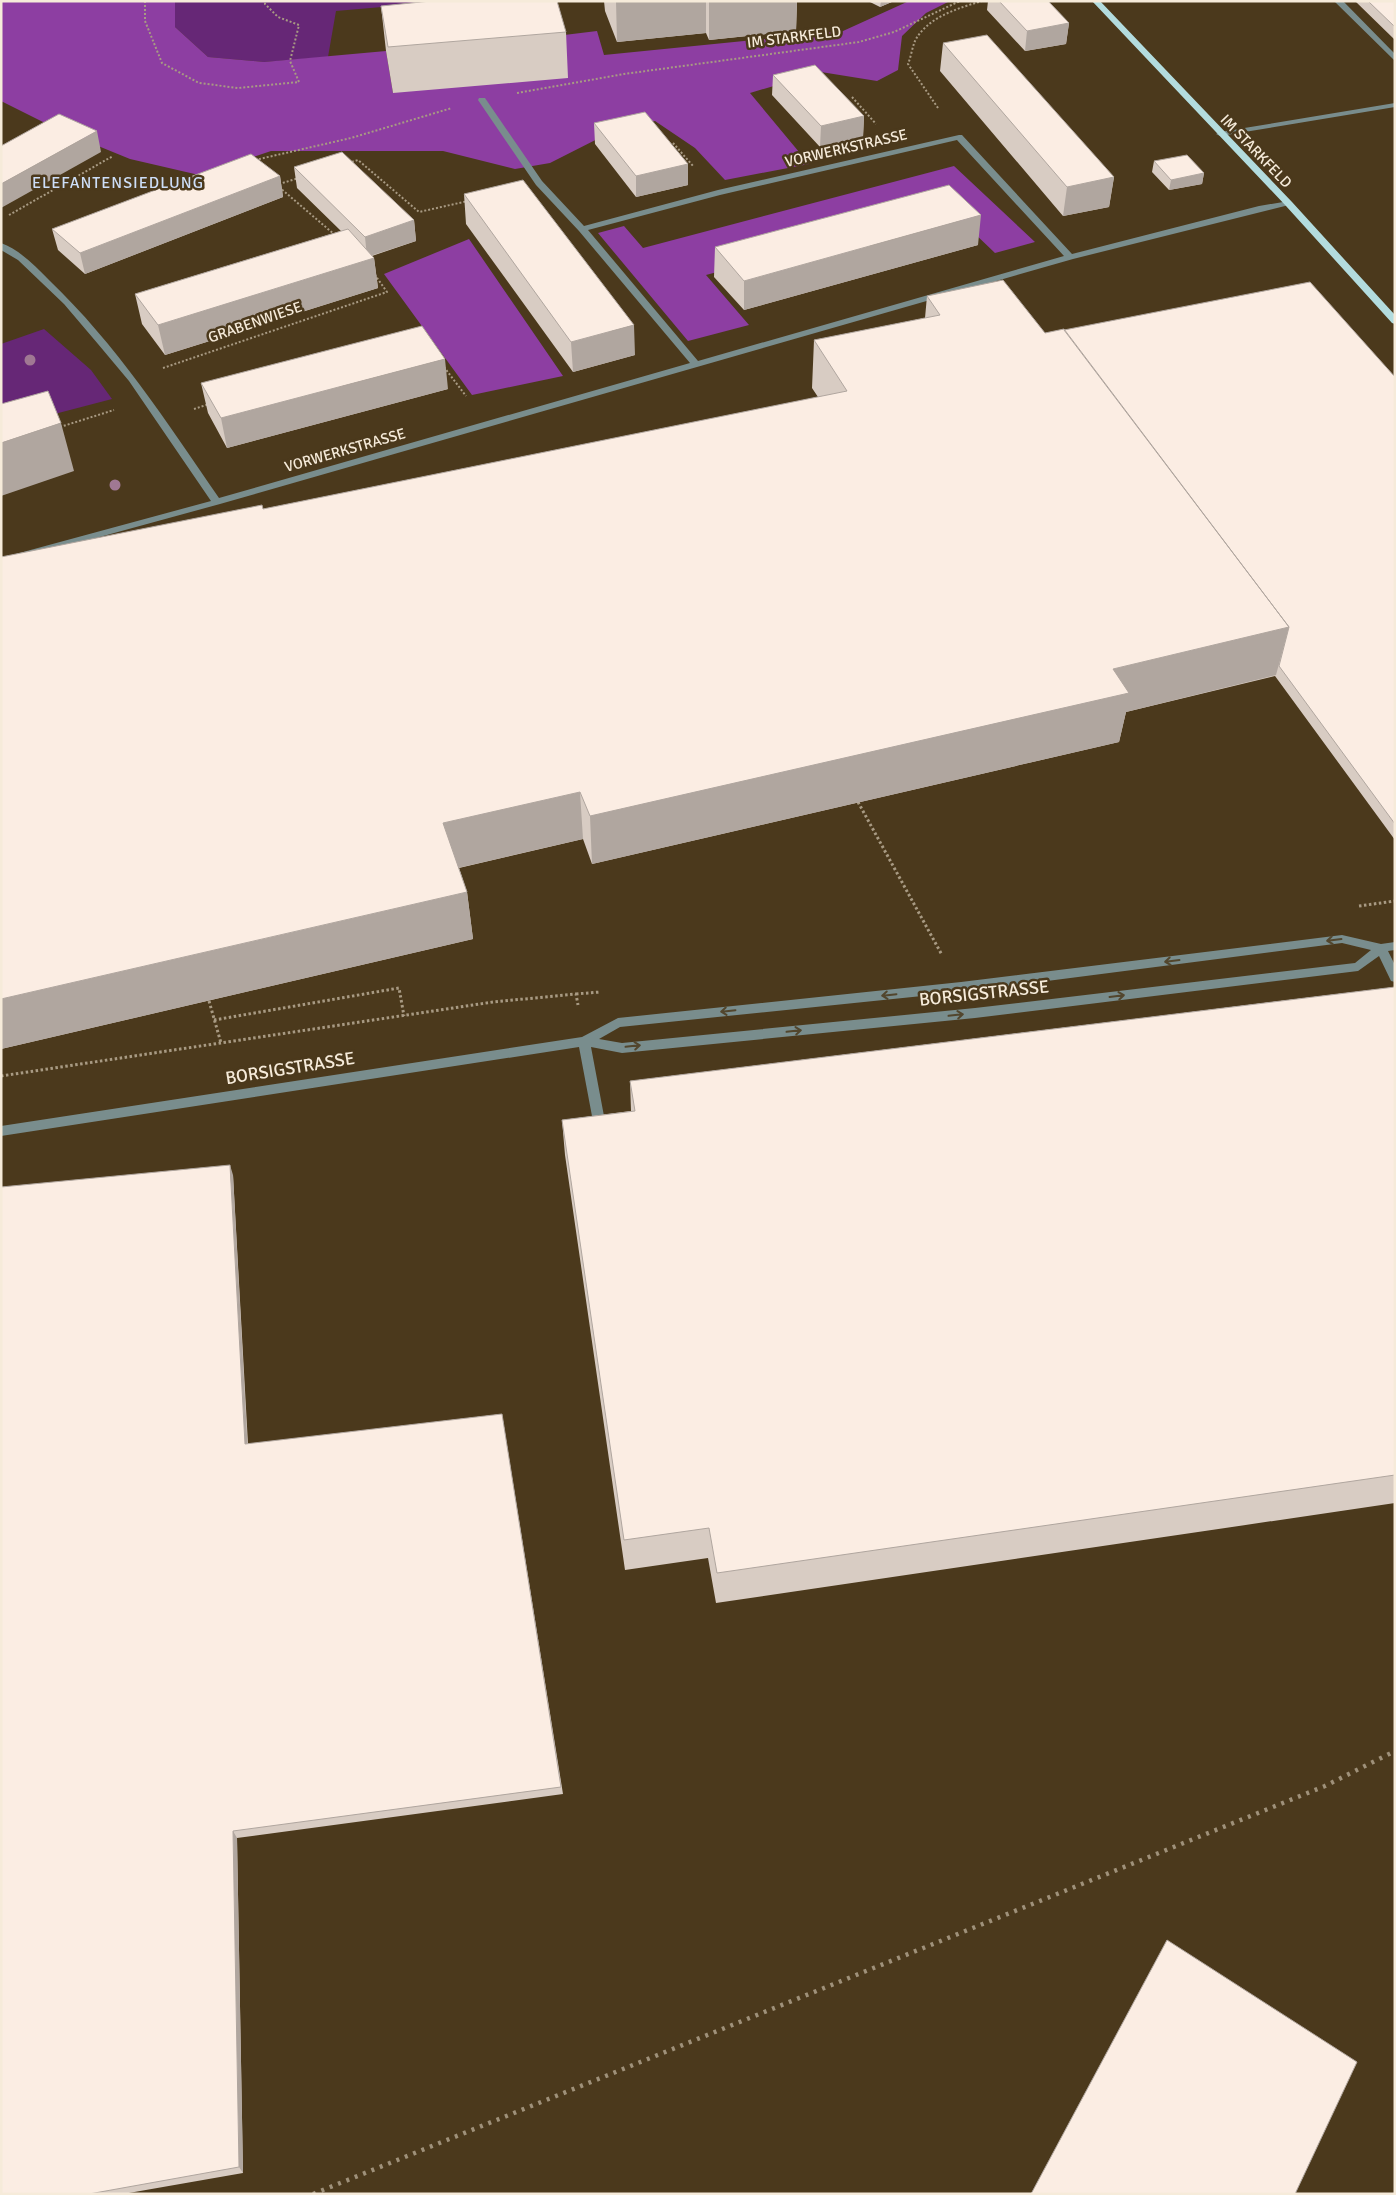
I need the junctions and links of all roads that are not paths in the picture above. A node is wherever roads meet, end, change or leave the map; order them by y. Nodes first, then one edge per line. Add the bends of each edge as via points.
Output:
1 (1096, 1) edge
2 (1338, 1) edge
3 (1395, 59) edge
4 (482, 100) road end
5 (1395, 105) edge
6 (1220, 134) junction
7 (1289, 204) junction
8 (582, 229) junction
9 (1, 246) edge
10 (1070, 258) junction
11 (1395, 321) edge
12 (696, 366) junction
13 (217, 502) junction
14 (1, 561) edge
15 (1395, 946) edge
16 (1381, 948) junction
17 (1395, 978) edge
18 (584, 1041) junction
19 (1, 1131) edge
20 (603, 1141) edge

1 - 6 main road, IM STARKFELD
2 - 3 street
4 - 8 street via 539,183
5 - 6 street
6 - 7 main road, IM STARKFELD
7 - 10 street, VORWERKSTRASSE
7 - 11 main road, IM STARKFELD
8 - 10 street, VORWERKSTRASSE via 718,193 959,137
8 - 12 street
9 - 13 street via 21,258 67,302 132,379
10 - 12 street, VORWERKSTRASSE
12 - 13 street, VORWERKSTRASSE
13 - 14 street, VORWERKSTRASSE
15 - 16 street, BORSIGSTRASSE
16 - 17 street
16 -> 18 street, BORSIGSTRASSE via 1342,939 961,987 618,1023
18 -> 16 street, BORSIGSTRASSE via 622,1048 985,1012 1358,967
18 - 19 street, BORSIGSTRASSE
18 - 20 street

